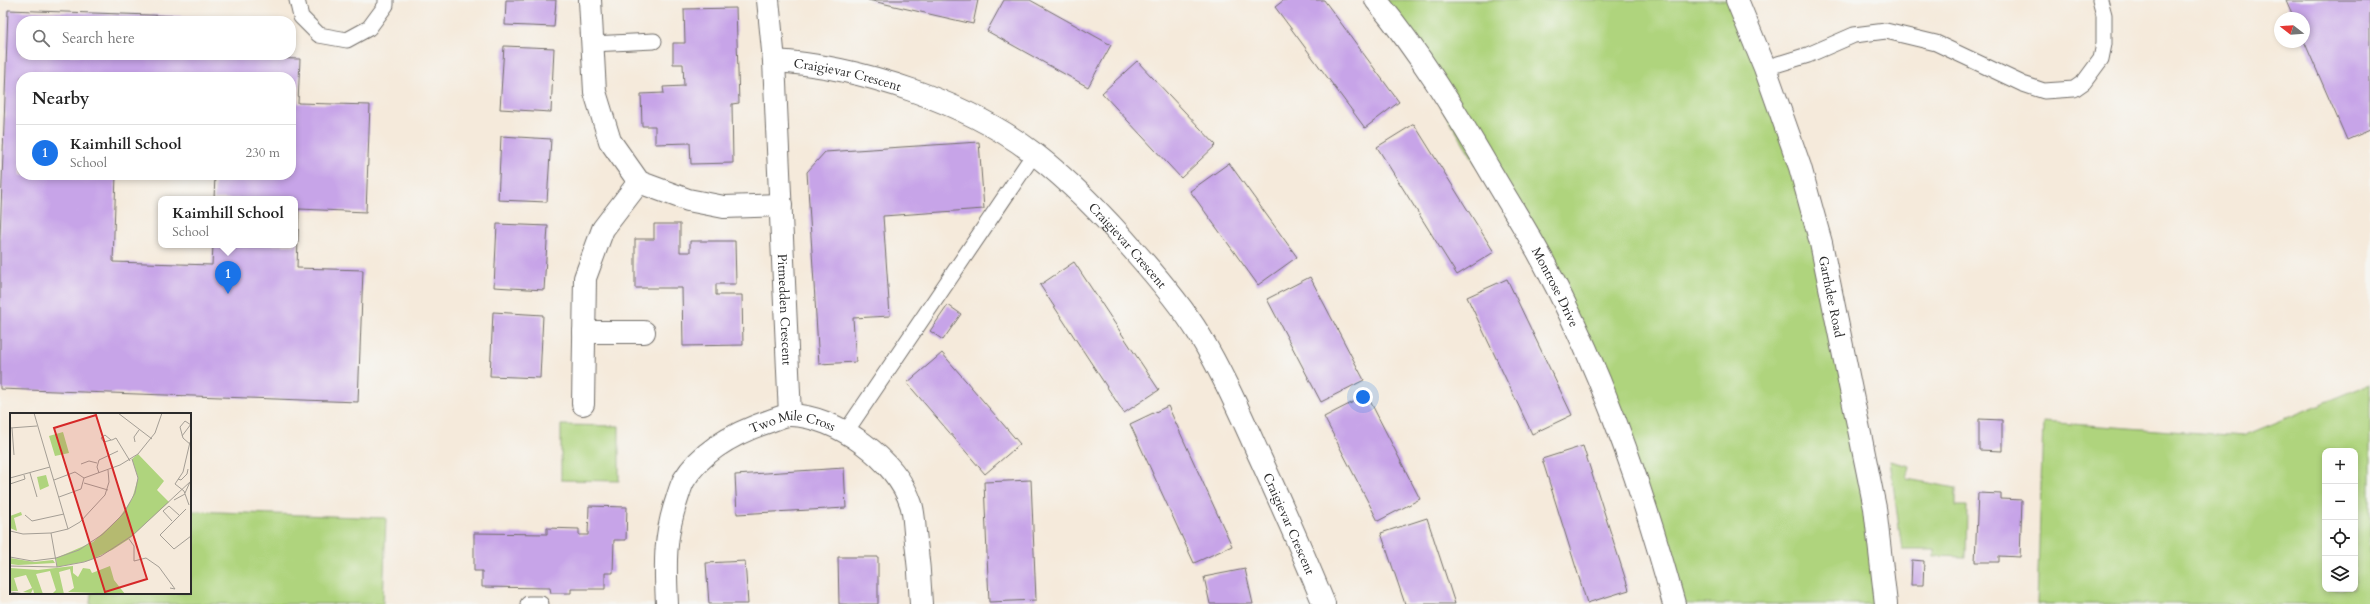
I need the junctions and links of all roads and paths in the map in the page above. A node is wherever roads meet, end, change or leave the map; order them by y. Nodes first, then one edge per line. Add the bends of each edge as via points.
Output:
1 (297, 0) edge
2 (386, 0) edge
3 (590, 0) edge
4 (768, 0) edge
5 (1376, 0) edge
6 (1737, 0) edge
7 (2100, 0) edge
8 (654, 41) dead end
9 (591, 44) junction
10 (774, 62) junction
11 (1765, 68) junction
12 (1034, 154) junction
13 (639, 182) junction
14 (781, 205) junction
15 (584, 332) junction
16 (644, 332) dead end
17 (583, 404) dead end
18 (790, 415) junction
19 (845, 433) junction
20 (528, 604) edge
21 (540, 604) edge
22 (667, 604) edge
23 (921, 604) edge
24 (1324, 604) edge
25 (1674, 604) edge
26 (1886, 604) edge

1 - 2 lane via 301,17 319,35 347,40 369,28 386,5
3 - 9 street
4 - 10 street, Pitmedden Crescent
5 - 25 street, Montrose Drive via 1400,29 1457,114 1543,261 1604,393 1635,471
6 - 11 street, Garthdee Road
7 - 11 lane via 2104,15 2101,59 2084,82 2074,89 2044,91 2023,84 1936,43 1886,31 1854,35 1808,55
8 - 9 lane
9 - 13 street via 595,92 610,141
10 - 12 street, Craigievar Crescent via 836,68 897,85 986,123
10 - 14 street, Pitmedden Crescent
11 - 26 street, Garthdee Road via 1800,167 1823,250 1875,508
12 - 19 lane
12 - 24 street, Craigievar Crescent via 1098,208 1158,279 1198,334 1239,412
13 - 14 street via 688,200 724,206
13 - 15 street via 603,229 585,278
14 - 18 street, Pitmedden Crescent
15 - 16 street
15 - 17 street
18 - 19 street, Two Mile Cross via 817,420
18 - 22 street, Two Mile Cross via 754,426 722,441 684,480 671,516 664,556
19 - 23 street, Two Mile Cross via 875,452 898,476 911,505 920,569
20 - 21 lane

